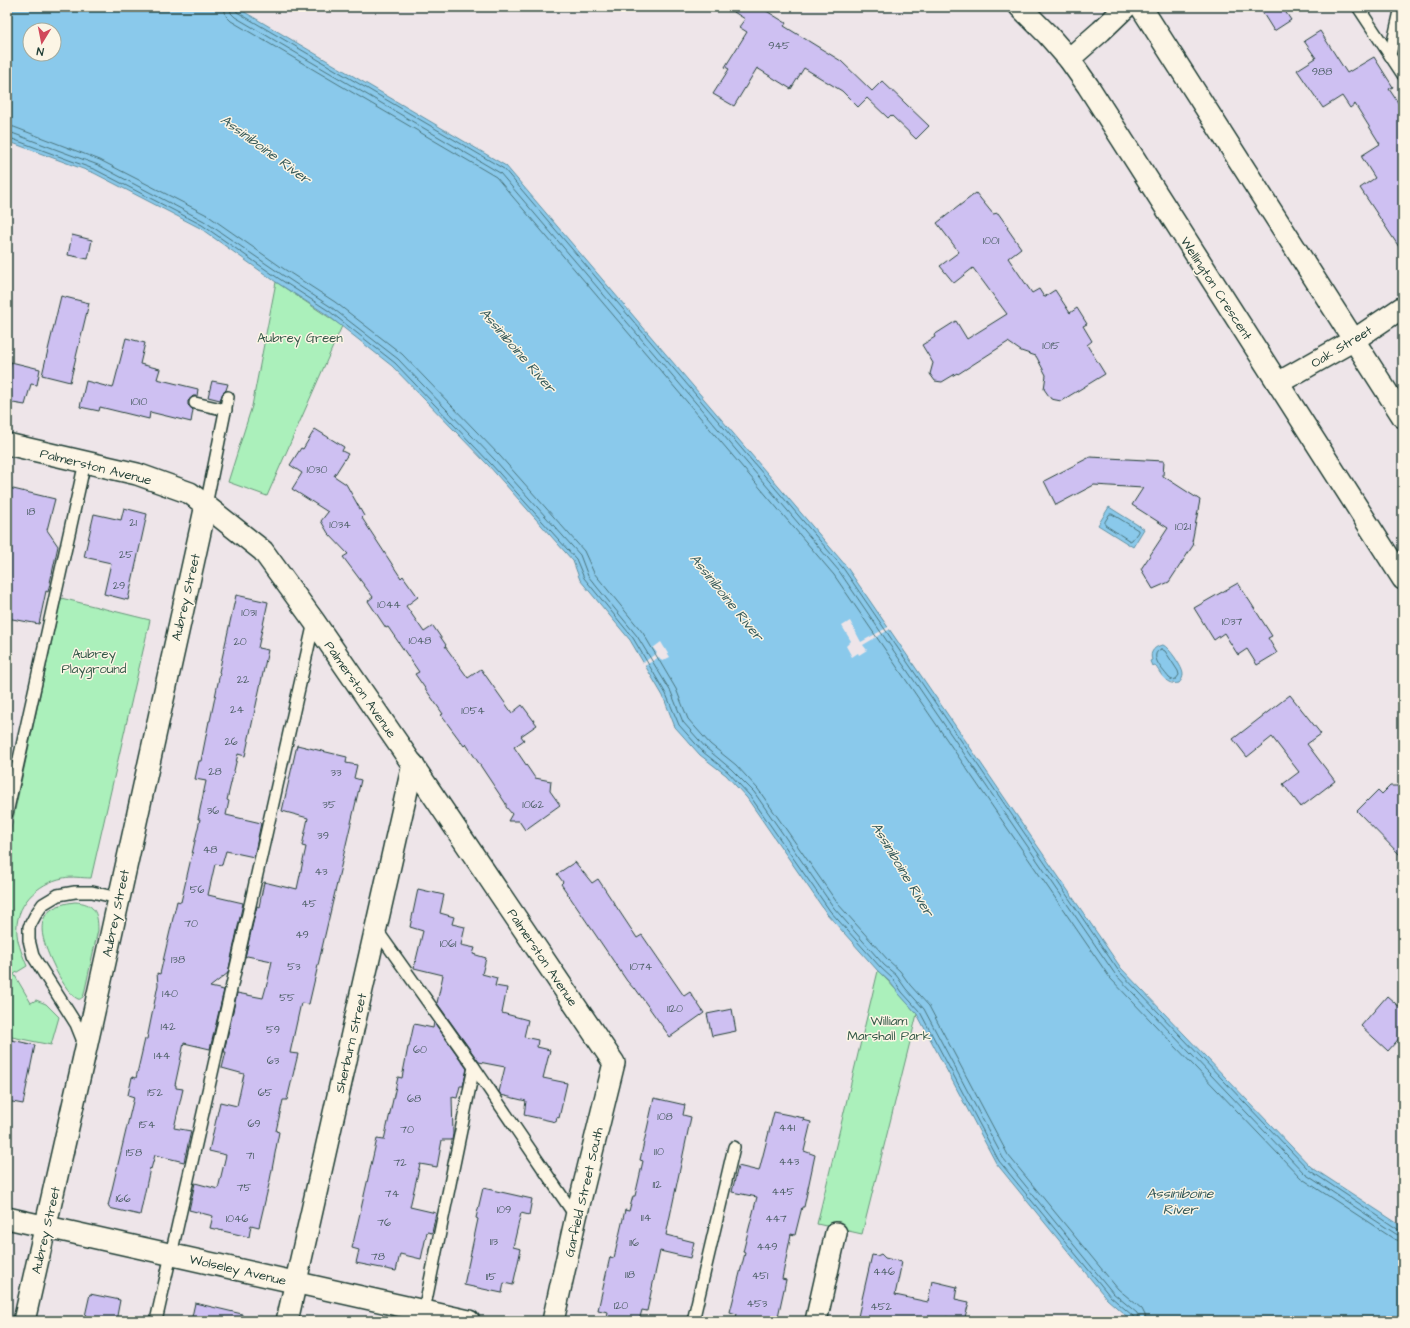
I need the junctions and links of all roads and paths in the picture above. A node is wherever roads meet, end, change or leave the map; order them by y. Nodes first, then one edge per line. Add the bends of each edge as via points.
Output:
1 (1020, 7) edge
2 (1126, 7) edge
3 (1141, 7) edge
4 (1358, 7) edge
5 (1401, 7) edge
6 (1390, 55) junction
7 (1069, 59) junction
8 (1403, 76) edge
9 (1403, 308) edge
10 (1354, 340) junction
11 (1278, 383) junction
12 (228, 397) dead end
13 (195, 403) dead end
14 (226, 410) junction
15 (1403, 417) edge
16 (7, 444) edge
17 (85, 462) junction
18 (206, 505) junction
19 (1403, 579) edge
20 (314, 621) junction
21 (413, 764) junction
22 (7, 813) edge
23 (118, 898) junction
24 (375, 928) junction
25 (84, 1057) junction
26 (614, 1063) joint
27 (474, 1068) junction
28 (734, 1147) dead end
29 (576, 1217) junction
30 (7, 1218) edge
31 (46, 1227) junction
32 (836, 1233) dead end
33 (171, 1255) junction
34 (295, 1282) junction
35 (423, 1316) edge
36 (24, 1321) edge
37 (156, 1321) edge
38 (286, 1321) edge
39 (469, 1321) edge
40 (553, 1321) edge
41 (693, 1321) edge
42 (816, 1321) edge

1 - 7 street, Wellington Crescent
2 - 7 street
3 - 10 street
4 - 6 lane
5 - 6 lane
6 - 8 lane
7 - 11 street, Wellington Crescent
9 - 10 street, Oak Street
10 - 11 street, Oak Street
10 - 15 street
11 - 19 street, Wellington Crescent
12 - 14 lane
13 - 14 lane
14 - 18 lane
16 - 17 street, Palmerston Avenue
17 - 18 street, Palmerston Avenue via 137,474 190,493
17 - 22 lane
18 - 20 street, Palmerston Avenue via 263,551
18 - 23 street, Aubrey Street
20 - 21 street, Palmerston Avenue
20 - 33 lane
21 - 24 street, Sherburn Street
21 - 26 street, Palmerston Avenue
23 - 25 street, Aubrey Street
23 - 25 lane via 92,892 58,895 44,904 29,926 33,956 76,1024 82,1039
24 - 27 lane
24 - 34 street, Sherburn Street
25 - 31 street, Aubrey Street
26 - 29 street, Garfield Street South
27 - 29 lane
27 - 35 lane
28 - 41 lane
29 - 40 street, Garfield Street South
30 - 31 street, Wolseley Avenue
31 - 33 street, Wolseley Avenue
31 - 36 street, Aubrey Street
32 - 42 street
33 - 34 street, Wolseley Avenue
33 - 37 lane
34 - 35 street, Wolseley Avenue
34 - 38 street, Sherburn Street
35 - 39 street, Wolseley Avenue

